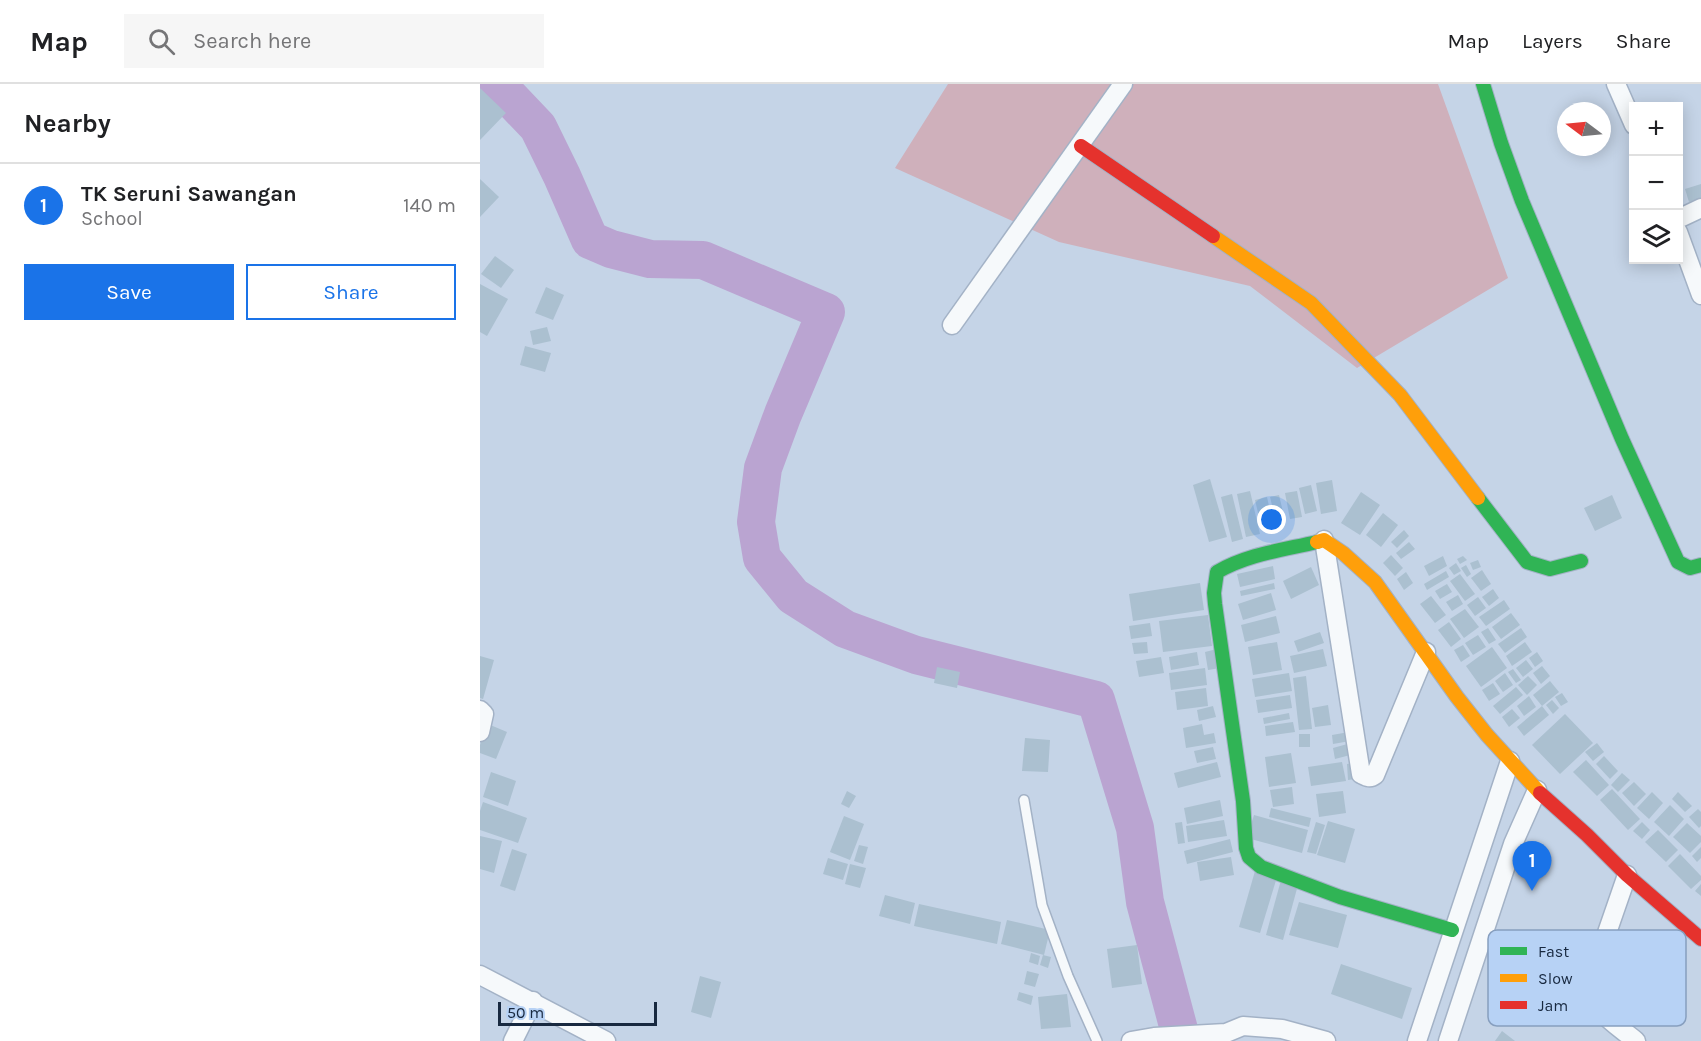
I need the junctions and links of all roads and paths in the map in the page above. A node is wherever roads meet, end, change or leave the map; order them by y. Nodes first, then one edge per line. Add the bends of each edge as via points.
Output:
1 (1123, 84) edge
2 (1483, 84) edge
3 (1616, 84) edge
4 (1629, 113) edge
5 (1081, 146) junction
6 (1701, 208) edge
7 (1683, 217) edge
8 (1683, 246) edge
9 (1701, 295) edge
10 (952, 325) dead end
11 (1324, 540) junction
12 (1581, 561) dead end
13 (1701, 565) edge
14 (1426, 652) junction
15 (480, 710) edge
16 (480, 732) edge
17 (1510, 761) junction
18 (1538, 790) junction
19 (1024, 800) dead end
20 (1627, 875) junction
21 (1452, 930) junction
22 (1608, 930) edge
23 (1701, 939) edge
24 (480, 975) edge
25 (533, 1001) junction
26 (1617, 1026) edge
27 (1281, 1035) edge
28 (1226, 1037) edge
29 (513, 1041) edge
30 (606, 1041) edge
31 (1097, 1041) edge
32 (1131, 1041) edge
33 (1243, 1041) edge
34 (1326, 1041) edge
35 (1417, 1041) edge
36 (1448, 1041) edge
37 (1636, 1041) edge

1 - 5 street
2 - 13 street via 1521,199 1623,441 1678,562 1690,568
3 - 4 street
5 - 10 street
5 - 12 street via 1311,303 1400,395 1527,561 1550,568
6 - 7 street
8 - 9 street
11 - 14 street via 1375,582
11 - 14 street via 1361,774 1372,778 1375,775
11 - 21 street via 1235,562 1217,572 1215,604 1246,848 1249,857 1261,867 1340,897
14 - 17 street
15 - 16 street via 484,714
17 - 18 street
17 - 21 street
18 - 20 street
18 - 36 street via 1513,844
19 - 31 lane via 1042,905
20 - 22 street
20 - 23 street
21 - 35 street
24 - 25 street
25 - 29 street
25 - 30 street
26 - 37 street
27 - 28 street via 1242,1026
27 - 34 street
28 - 32 street via 1199,1035
28 - 33 street

